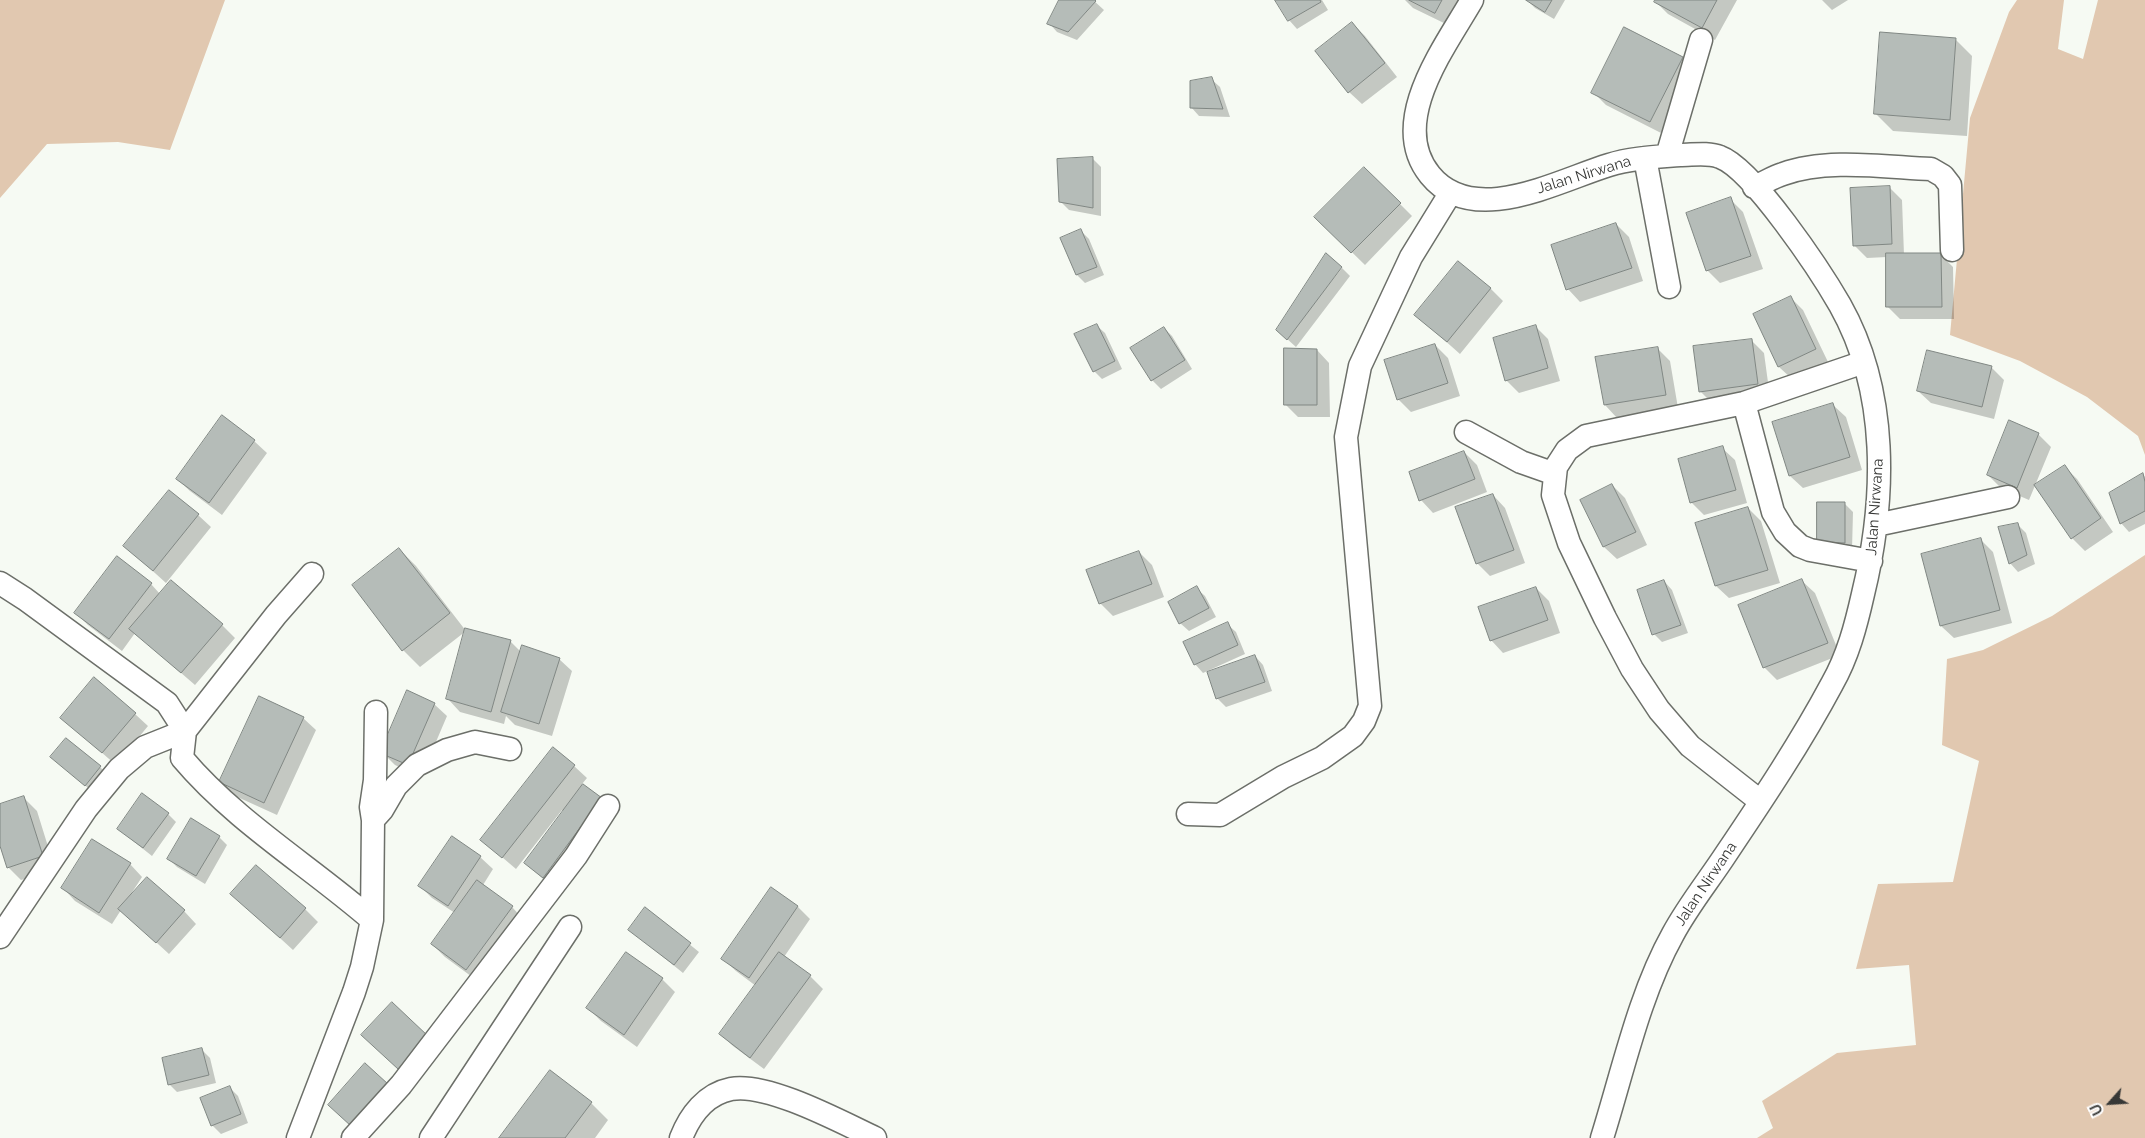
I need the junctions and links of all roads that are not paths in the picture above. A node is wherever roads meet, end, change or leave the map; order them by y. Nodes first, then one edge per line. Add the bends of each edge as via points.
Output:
1 (1472, 0) edge
2 (1701, 40) dead end
3 (1656, 157) junction
4 (1443, 187) junction
5 (1754, 187) junction
6 (1952, 250) dead end
7 (1669, 287) dead end
8 (1864, 362) junction
9 (1744, 402) junction
10 (1466, 432) dead end
11 (1556, 474) junction
12 (2008, 497) dead end
13 (1876, 525) junction
14 (1871, 561) junction
15 (312, 574) dead end
16 (0, 583) edge
17 (376, 712) dead end
18 (185, 731) junction
19 (510, 749) dead end
20 (1760, 801) junction
21 (608, 806) dead end
22 (1188, 814) dead end
23 (373, 820) junction
24 (372, 920) junction
25 (570, 927) dead end
26 (0, 937) edge
27 (298, 1138) edge
28 (354, 1138) edge
29 (432, 1138) edge
30 (681, 1138) edge
31 (875, 1138) edge
32 (1602, 1138) edge

1 - 4 street via 1424,86 1416,112 1414,132 1420,157 1426,170
2 - 3 street
3 - 4 street, Jalan Nirwana via 1613,163 1539,190 1491,200 1459,197
3 - 5 street, Jalan Nirwana via 1708,154 1722,157 1743,172
3 - 7 street
4 - 22 street via 1360,366 1346,437 1370,706 1364,721 1353,736 1322,758 1220,815
5 - 6 street via 1806,168 1931,169 1944,176 1950,185
5 - 8 street, Jalan Nirwana via 1781,218 1840,306
8 - 9 street
8 - 13 street, Jalan Nirwana via 1879,448
9 - 11 street via 1586,436 1567,450
9 - 14 street via 1773,512 1785,532 1800,546 1810,550
10 - 11 street via 1521,462
11 - 20 street via 1554,495 1569,543 1632,670 1659,710 1690,746
12 - 13 street
13 - 14 street, Jalan Nirwana
14 - 20 street, Jalan Nirwana via 1853,636 1835,680
15 - 18 street
16 - 18 street via 167,702
17 - 23 street
18 - 24 street via 182,758 200,779
18 - 26 street via 145,747 119,769 86,809
19 - 23 street via 475,742 447,750 417,765 396,786
20 - 32 street, Jalan Nirwana via 1673,933 1648,989
21 - 28 street via 576,856 401,1085
23 - 24 street
24 - 27 street via 354,992
25 - 29 street
30 - 31 street via 700,1105 732,1089 763,1091 790,1100

